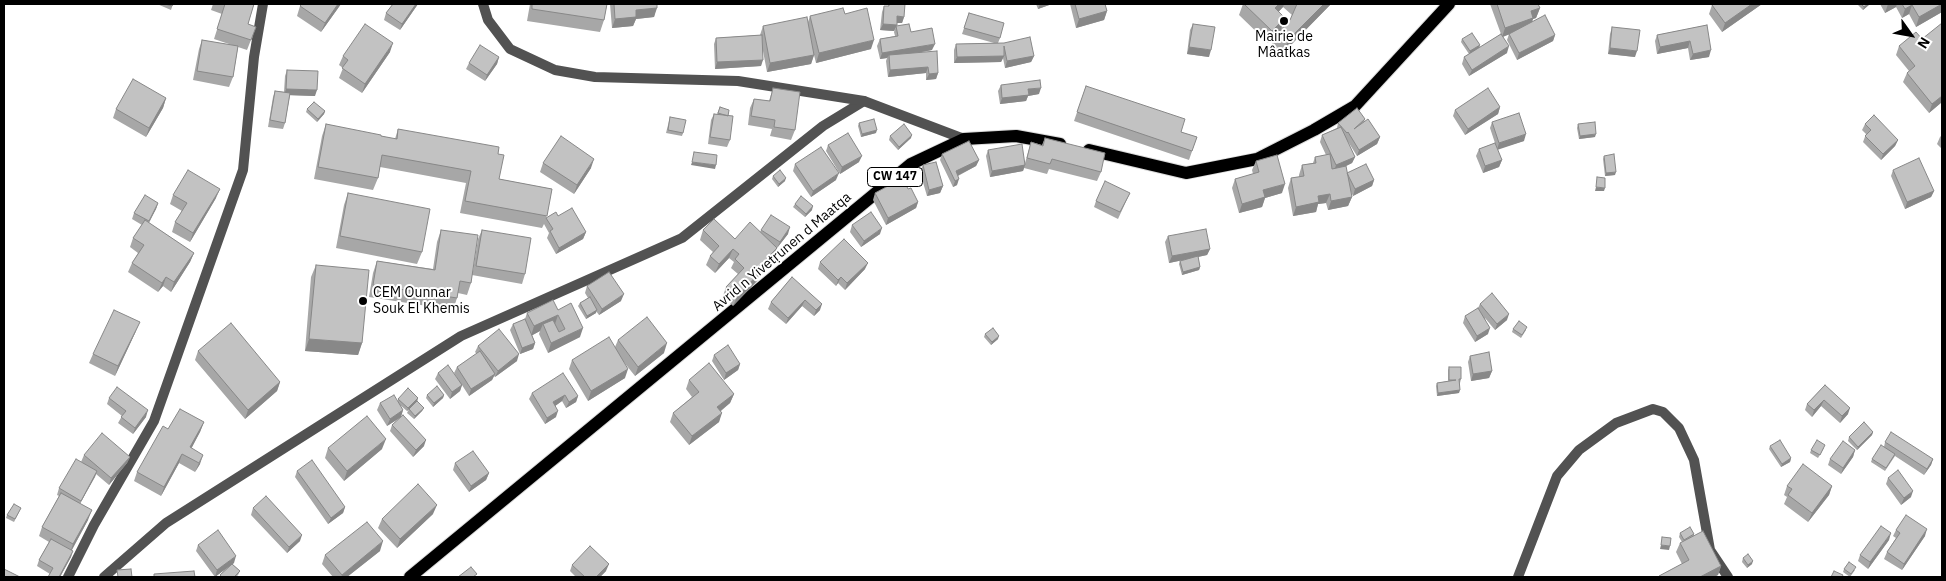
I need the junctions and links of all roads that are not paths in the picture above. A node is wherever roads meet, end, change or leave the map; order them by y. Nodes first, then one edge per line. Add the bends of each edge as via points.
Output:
1 (263, 4) edge
2 (483, 4) edge
3 (1449, 4) edge
4 (864, 100) junction
5 (964, 139) junction
6 (68, 577) edge
7 (104, 577) edge
8 (410, 577) edge
9 (1518, 577) edge
10 (1728, 577) edge

1 - 6 street via 254,57 243,170 154,421
2 - 4 street via 488,20 510,49 555,70 595,76 738,82
3 - 5 main road, Avrid n Yivetṛunen d Maatqa / CW 147 via 1355,106 1258,159 1186,173 1016,136
4 - 5 street
4 - 7 street via 823,126 682,238 461,336 166,523
5 - 8 main road, Avrid n Yivetṛunen d Maatqa / CW 147 via 910,164
9 - 10 street via 1557,476 1579,450 1616,423 1653,409 1662,412 1680,428 1694,460 1710,550

